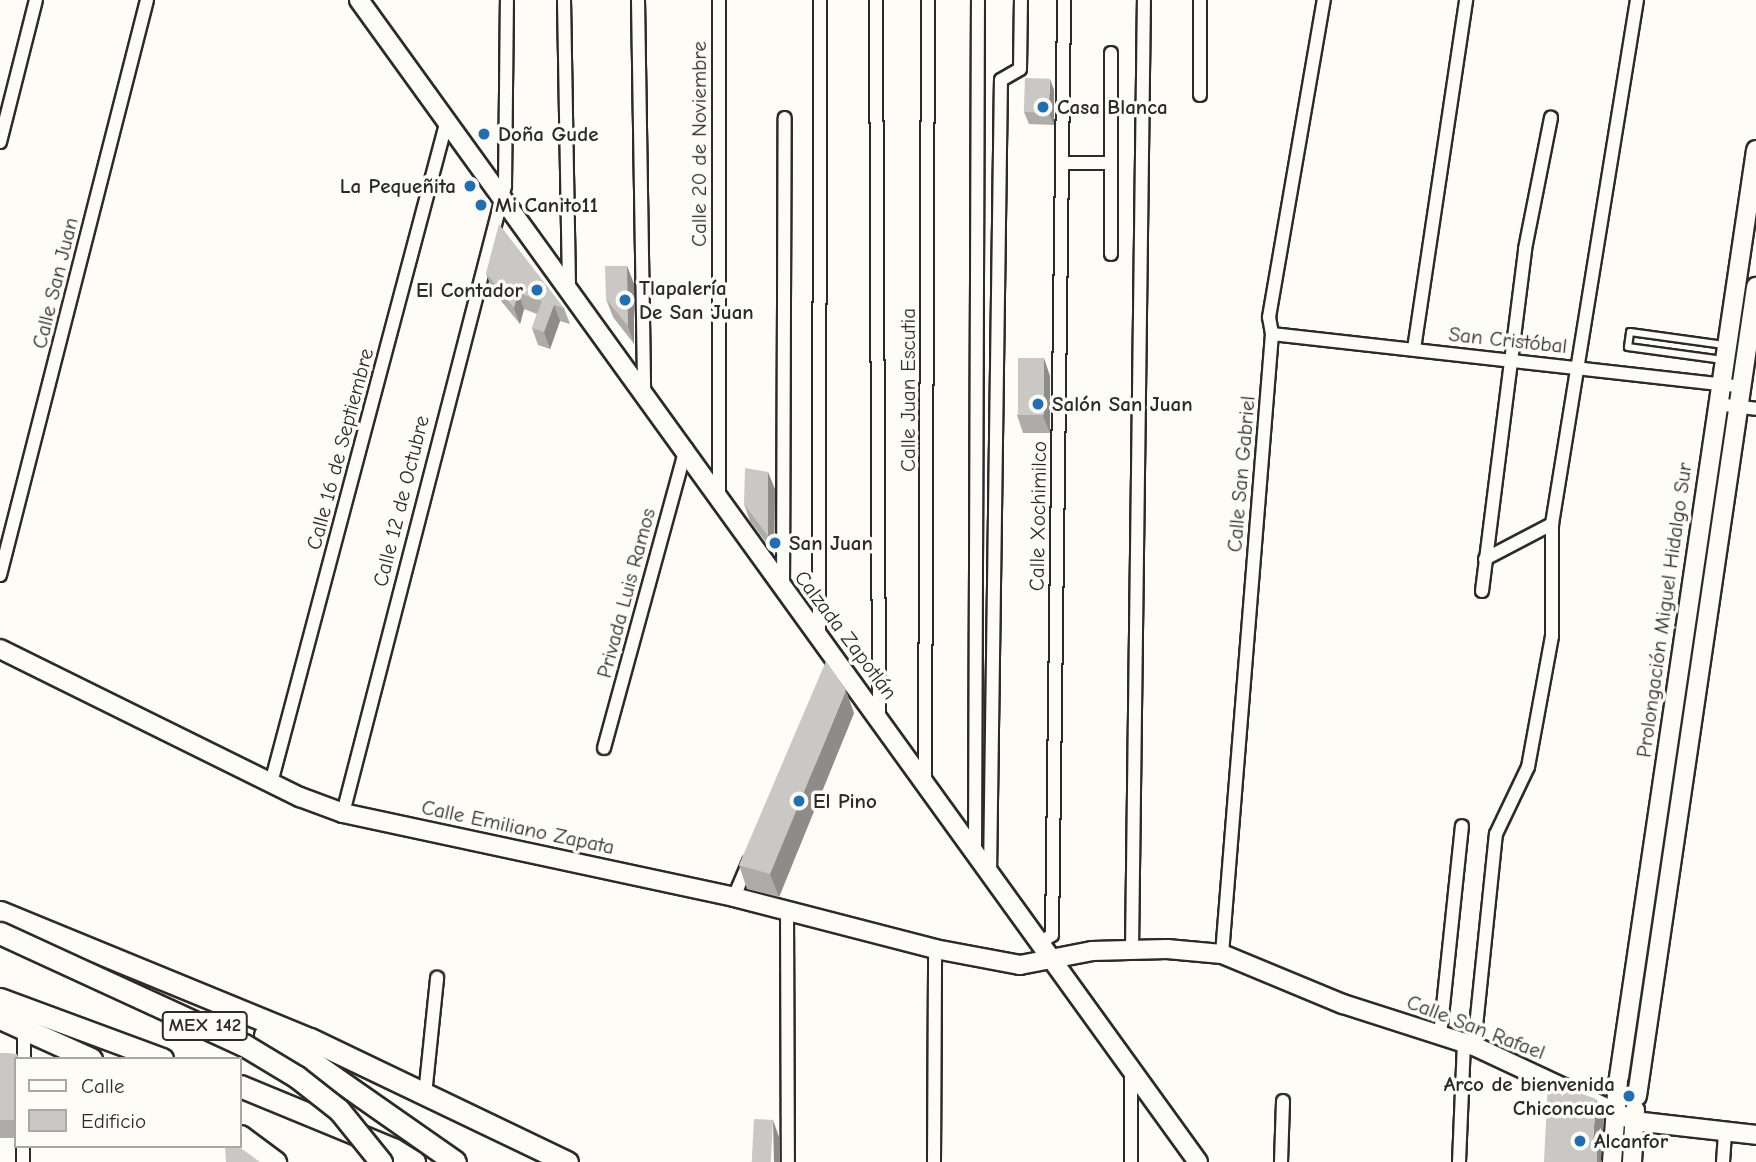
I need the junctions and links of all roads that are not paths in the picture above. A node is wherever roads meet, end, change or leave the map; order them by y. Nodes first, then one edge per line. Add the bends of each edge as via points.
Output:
1 (36, 0) edge
2 (147, 0) edge
3 (359, 0) edge
4 (507, 0) edge
5 (564, 0) edge
6 (638, 0) edge
7 (719, 0) edge
8 (820, 0) edge
9 (876, 0) edge
10 (928, 0) edge
11 (978, 0) edge
12 (1021, 0) edge
13 (1064, 0) edge
14 (1143, 0) edge
15 (1200, 0) edge
16 (1324, 0) edge
17 (1466, 0) edge
18 (1637, 0) edge
19 (1111, 53) dead end
20 (1200, 95) dead end
21 (785, 118) dead end
22 (1551, 118) dead end
23 (446, 124) junction
24 (0, 142) edge
25 (1756, 150) edge
26 (1062, 163) junction
27 (1111, 163) junction
28 (499, 200) junction
29 (1111, 254) dead end
30 (1756, 287) edge
31 (569, 295) junction
32 (1272, 334) junction
33 (1413, 349) junction
34 (1725, 352) junction
35 (1510, 360) junction
36 (1578, 367) junction
37 (1720, 385) junction
38 (1741, 387) junction
39 (645, 396) junction
40 (1717, 404) junction
41 (1738, 407) junction
42 (1756, 409) edge
43 (686, 448) junction
44 (719, 497) junction
45 (1552, 524) junction
46 (1486, 559) junction
47 (0, 575) edge
48 (783, 590) junction
49 (1482, 591) dead end
50 (819, 637) junction
51 (0, 649) edge
52 (878, 716) junction
53 (604, 748) dead end
54 (925, 779) junction
55 (271, 783) junction
56 (343, 813) junction
57 (1462, 826) dead end
58 (756, 846) edge
59 (975, 853) junction
60 (990, 876) junction
61 (734, 897) junction
62 (787, 909) junction
63 (0, 912) edge
64 (32, 925) junction
65 (0, 933) edge
66 (1040, 943) junction
67 (935, 949) junction
68 (1132, 950) junction
69 (1222, 954) junction
70 (1054, 962) junction
71 (437, 978) dead end
72 (0, 999) edge
73 (0, 1018) edge
74 (24, 1030) junction
75 (1440, 1035) junction
76 (1469, 1044) junction
77 (24, 1057) edge
78 (86, 1057) edge
79 (157, 1057) edge
80 (1131, 1069) junction
81 (242, 1087) edge
82 (425, 1094) junction
83 (1283, 1101) dead end
84 (1614, 1108) junction
85 (1634, 1121) junction
86 (1724, 1131) junction
87 (1756, 1135) edge
88 (242, 1137) edge
89 (275, 1162) edge
90 (381, 1162) edge
91 (414, 1162) edge
92 (455, 1162) edge
93 (567, 1162) edge
94 (788, 1162) edge
95 (934, 1162) edge
96 (1131, 1162) edge
97 (1198, 1162) edge
98 (1281, 1162) edge
99 (1459, 1162) edge
100 (1612, 1162) edge
101 (1632, 1162) edge
102 (1723, 1162) edge

1 - 24 street
2 - 47 street, Calle San Juan
3 - 23 street, Calzada Zapotlán
4 - 28 street, Calle 12 de Octubre via 507,165
5 - 31 street
6 - 39 street
7 - 44 street, Calle 20 de Noviembre
8 - 50 street
9 - 52 street
10 - 54 street, Calle Juan Escutia
11 - 59 street
12 - 60 street via 1020,69 1001,80
13 - 26 street, Calle Xochimilco
14 - 68 street
15 - 20 street
16 - 32 street, Calle San Gabriel via 1269,317
17 - 33 street
18 - 36 street
19 - 27 street
21 - 48 street
22 - 35 street via 1525,249
23 - 28 street, Calzada Zapotlán
23 - 55 street, Calle 16 de Septiembre
25 - 34 street, Prolongación Miguel Hidalgo Sur
26 - 27 street
26 - 66 street, Calle Xochimilco via 1052,935
27 - 29 street
28 - 31 street, Calzada Zapotlán
28 - 56 street, Calle 12 de Octubre
30 - 38 street, Prolongación Miguel Hidalgo Sur
31 - 39 street, Calzada Zapotlán
32 - 33 street, San Cristóbal
32 - 69 street, Calle San Gabriel
33 - 35 street, San Cristóbal
34 - 34 lane via 1630,332 1628,347
34 - 37 street, Prolongación Miguel Hidalgo Sur
35 - 36 street, San Cristóbal
35 - 46 street
36 - 37 street, San Cristóbal
36 - 45 street
37 - 38 street, San Cristóbal
37 - 40 street, Prolongación Miguel Hidalgo Sur
38 - 41 street, Prolongación Miguel Hidalgo Sur
39 - 43 street, Calzada Zapotlán
40 - 41 street
40 - 84 street, Prolongación Miguel Hidalgo Sur
41 - 42 street
41 - 85 street, Prolongación Miguel Hidalgo Sur
43 - 44 street, Calzada Zapotlán
43 - 53 street, Privada Luis Ramos
44 - 48 street, Calzada Zapotlán
45 - 46 street
45 - 76 street via 1552,636 1528,767 1496,834
46 - 49 street
48 - 50 street, Calzada Zapotlán
50 - 52 street, Calzada Zapotlán via 833,665
51 - 55 street, Calle Emiliano Zapata
52 - 54 street, Calzada Zapotlán
54 - 59 street, Calzada Zapotlán
55 - 56 street, Calle Emiliano Zapata
56 - 61 street, Calle Emiliano Zapata
57 - 75 street
58 - 61 street
59 - 60 street, Calzada Zapotlán
60 - 66 street, Calzada Zapotlán
61 - 62 street, Calle Emiliano Zapata
62 - 67 street, Calle Emiliano Zapata
62 - 94 street
63 - 64 highway
64 - 82 highway via 298,1034
64 - 92 highway via 291,1047
65 - 90 highway, MEX 142, bridge via 255,1052 339,1110
66 - 70 street, Calzada Zapotlán
67 - 70 street, Calle Emiliano Zapata via 1020,965
67 - 95 street
68 - 69 street, Calle San Rafael
68 - 70 street, Calle Emiliano Zapata via 1092,951
69 - 75 street, Calle San Rafael via 1343,1003
70 - 80 street, Calzada Zapotlán
71 - 82 street
72 - 79 highway
73 - 74 highway
74 - 77 street
74 - 78 highway
75 - 76 street, Calle San Rafael
76 - 84 street, Calle San Rafael
76 - 99 street
80 - 96 street
80 - 97 street, Calzada Zapotlán
81 - 91 highway via 393,1149
82 - 93 highway
83 - 98 street
84 - 85 street, Calle San Rafael
84 - 100 street, Prolongación Miguel Hidalgo Sur
85 - 86 street, Calle San Rafael
85 - 101 street, Prolongación Miguel Hidalgo Sur
86 - 87 street, Calle San Rafael
86 - 102 street
88 - 89 highway

